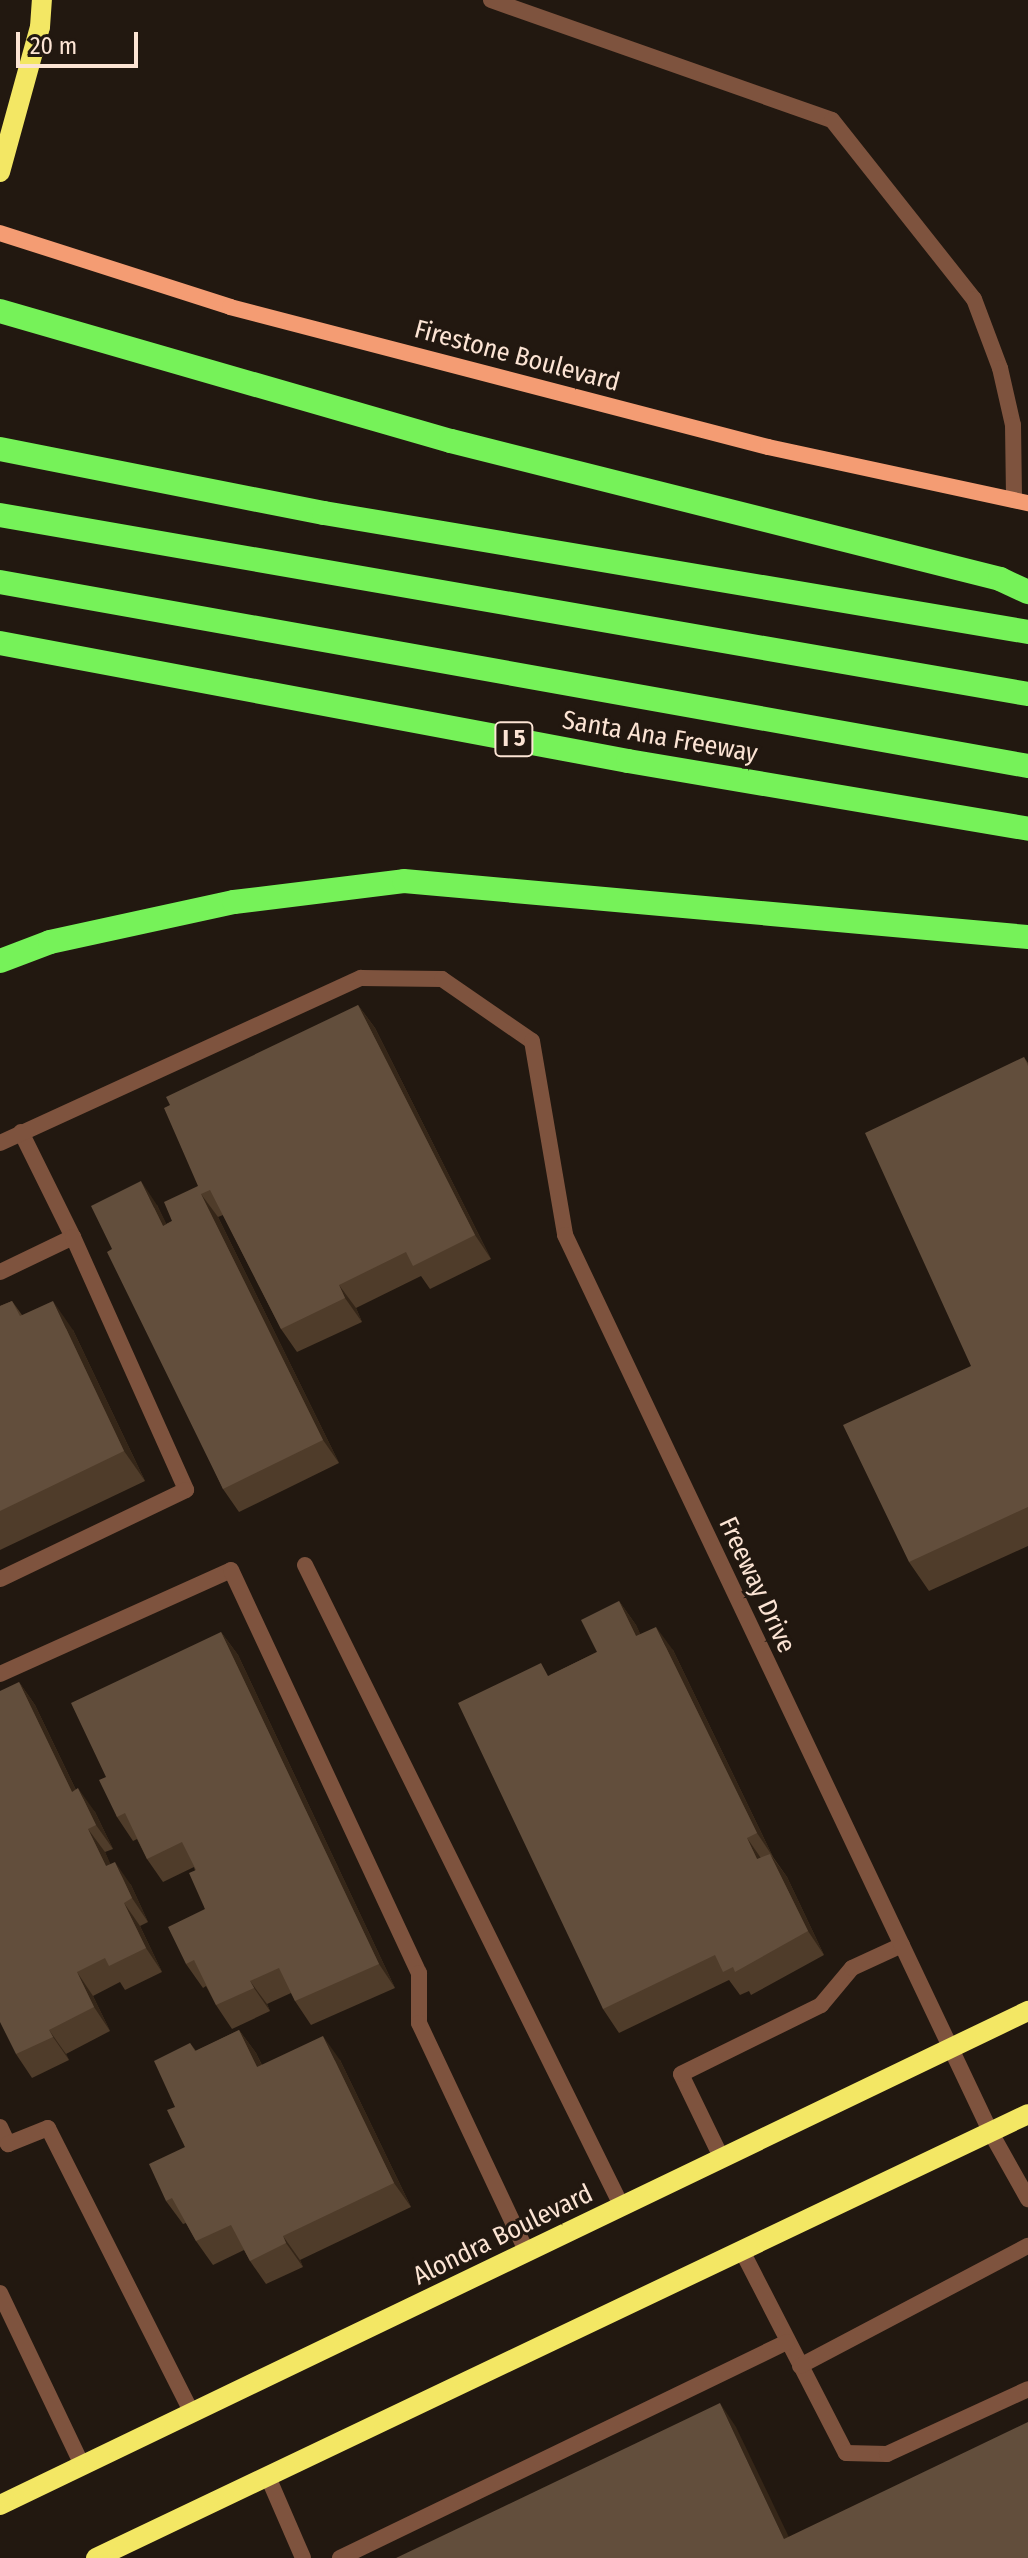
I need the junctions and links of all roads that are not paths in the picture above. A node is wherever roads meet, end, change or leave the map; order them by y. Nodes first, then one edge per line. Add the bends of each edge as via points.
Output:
1 (42, 0) edge
2 (491, 0) edge
3 (0, 172) edge
4 (0, 233) edge
5 (0, 311) edge
6 (0, 449) edge
7 (1021, 502) edge
8 (0, 515) edge
9 (0, 582) edge
10 (1028, 592) edge
11 (1028, 632) edge
12 (0, 643) edge
13 (1028, 694) edge
14 (1028, 766) edge
15 (1028, 829) edge
16 (1028, 937) edge
17 (0, 961) edge
18 (21, 1132) junction
19 (0, 1143) edge
20 (73, 1237) junction
21 (0, 1272) edge
22 (305, 1565) dead end
23 (0, 1579) edge
24 (0, 1674) edge
25 (902, 1945) junction
26 (1028, 2011) edge
27 (951, 2049) junction
28 (1028, 2114) edge
29 (991, 2133) junction
30 (2, 2138) edge
31 (722, 2159) junction
32 (1028, 2199) edge
33 (622, 2207) junction
34 (1028, 2246) edge
35 (742, 2251) junction
36 (527, 2252) junction
37 (0, 2293) edge
38 (787, 2342) junction
39 (800, 2366) junction
40 (1028, 2389) edge
41 (192, 2413) junction
42 (82, 2465) junction
43 (268, 2477) junction
44 (0, 2505) edge
45 (96, 2558) edge
46 (303, 2558) edge
47 (340, 2558) edge

1 - 3 main road via 40,27
2 - 7 street via 832,120 974,299 1000,368 1013,425
4 - 7 street, Firestone Boulevard via 230,307 768,447
5 - 10 highway via 451,441 1000,579
6 - 11 highway via 324,513
8 - 13 highway
9 - 14 highway
12 - 15 highway, Santa Ana Freeway / I 5 via 628,761
16 - 17 highway via 404,881 234,902 50,942
18 - 19 street
18 - 20 street
18 - 25 street, Freeway Drive via 361,978 442,979 532,1041 565,1235
20 - 21 street
20 - 23 street via 186,1490
22 - 33 street
24 - 36 street via 231,1570 419,1973 419,2023
25 - 27 street, Freeway Drive
25 - 31 street via 852,1968 821,2005 681,2074
26 - 27 main road, Alondra Boulevard
27 - 29 street, Freeway Drive
27 - 31 main road, Alondra Boulevard
28 - 29 main road
29 - 32 street, Freeway Drive
29 - 35 main road
30 - 41 street via 48,2128
31 - 33 main road, Alondra Boulevard
33 - 36 main road, Alondra Boulevard
34 - 39 street
35 - 38 street
35 - 43 main road
36 - 41 main road, Alondra Boulevard
37 - 42 street
38 - 39 street
38 - 47 street
39 - 40 street via 846,2453 861,2457 900,2449
41 - 42 main road, Alondra Boulevard
42 - 44 main road, Alondra Boulevard
43 - 45 main road
43 - 46 street

